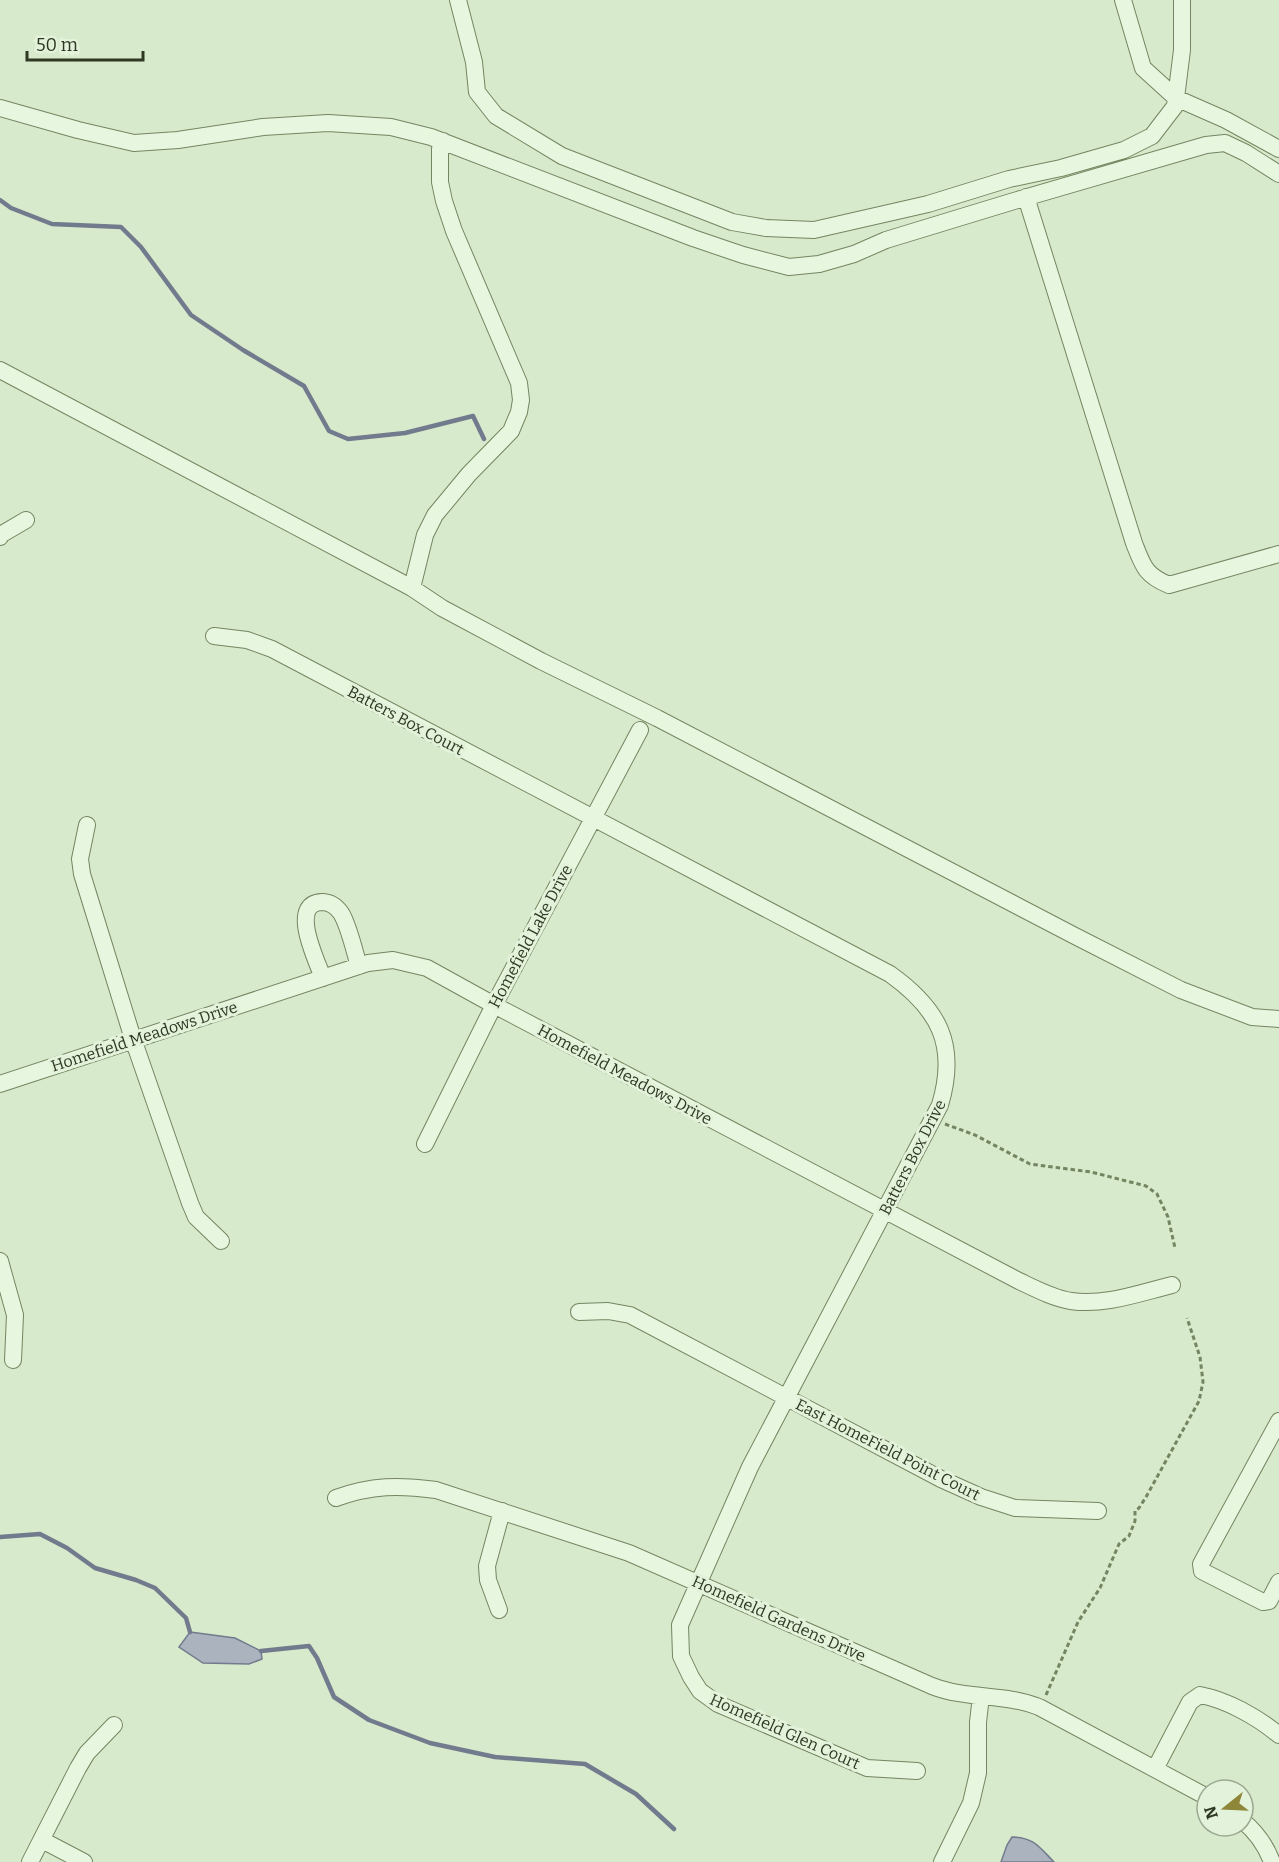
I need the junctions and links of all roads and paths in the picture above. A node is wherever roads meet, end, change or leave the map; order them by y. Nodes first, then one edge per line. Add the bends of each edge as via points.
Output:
1 (458, 0) edge
2 (1123, 0) edge
3 (1182, 0) edge
4 (1176, 98) junction
5 (0, 108) edge
6 (443, 141) junction
7 (1279, 149) edge
8 (1279, 174) edge
9 (651, 191) junction
10 (1026, 197) junction
11 (642, 218) junction
12 (0, 370) edge
13 (26, 520) dead end
14 (0, 537) edge
15 (1279, 554) edge
16 (412, 588) junction
17 (214, 636) dead end
18 (640, 730) dead end
19 (592, 818) junction
20 (87, 825) dead end
21 (359, 966) junction
22 (323, 978) junction
23 (494, 1005) junction
24 (1279, 1019) edge
25 (133, 1039) junction
26 (0, 1084) edge
27 (932, 1119) junction
28 (425, 1144) dead end
29 (885, 1210) junction
30 (221, 1240) dead end
31 (1175, 1248) dead end
32 (0, 1262) edge
33 (1172, 1285) dead end
34 (579, 1312) dead end
35 (1187, 1318) dead end
36 (13, 1360) dead end
37 (786, 1397) junction
38 (1279, 1420) edge
39 (336, 1497) dead end
40 (502, 1511) junction
41 (1098, 1511) dead end
42 (698, 1582) junction
43 (1279, 1582) edge
44 (499, 1610) dead end
45 (981, 1696) junction
46 (1046, 1696) dead end
47 (114, 1725) dead end
48 (1279, 1735) edge
49 (1155, 1769) junction
50 (917, 1771) dead end
51 (1195, 1791) edge
52 (1255, 1832) edge
53 (42, 1840) junction
54 (30, 1862) edge
55 (84, 1862) edge
56 (942, 1862) edge
57 (1272, 1862) edge

1 - 9 street via 474,62 477,92 496,116 562,156
2 - 4 street via 1143,68
3 - 4 street via 1182,50
4 - 7 street
4 - 9 street via 1175,106 1152,136 1124,150 928,204 814,230 732,222
5 - 6 street via 134,142 328,123 391,127
6 - 11 street
6 - 16 street via 440,182 444,201 519,383 521,400 511,431 435,515 425,535
8 - 10 street via 1225,143 1206,145
9 - 11 street
10 - 11 street via 886,240 854,254 789,267 743,255
10 - 15 street via 1143,566 1155,579 1169,585
12 - 16 street
13 - 14 street
16 - 24 street via 541,662 1171,984 1252,1017
17 - 19 street, Batters Box Court via 247,640 272,649
18 - 19 street, Homefield Lake Drive
19 - 23 street, Homefield Lake Drive
19 - 27 street, Batters Box Drive via 912,989 937,1023 947,1057 946,1084
20 - 25 street via 80,859 82,874
21 - 22 street, Homefield Meadows Drive
21 - 22 street via 340,913 331,903 313,904 306,911 305,925
21 - 23 street, Homefield Meadows Drive via 393,960 427,968
22 - 25 street, Homefield Meadows Drive
23 - 28 street, Homefield Lake Drive
23 - 29 street, Homefield Meadows Drive
25 - 26 street, Homefield Meadows Drive
25 - 30 street via 196,1217
27 - 29 street, Batters Box Drive
27 - 31 path via 975,1135 1030,1164 1091,1172 1146,1186 1158,1194
29 - 33 street, Homefield Meadows Drive via 1019,1281 1070,1301 1097,1303
29 - 37 street, Batters Box Drive
32 - 36 street via 15,1315
34 - 37 street, East HomeField Point Court via 630,1315
35 - 46 path via 1200,1357 1203,1382 1199,1401 1135,1511 1129,1536 1119,1544 1100,1588 1078,1623
37 - 41 street, East HomeField Point Court via 981,1497 1015,1508
37 - 42 street, Batters Box Drive
38 - 43 street via 1201,1564 1202,1571 1263,1602 1269,1601
39 - 40 street, Homefield Gardens Drive via 380,1486 409,1486 436,1490
40 - 42 street, Homefield Gardens Drive via 629,1553
40 - 44 street via 487,1566
42 - 45 street, Homefield Gardens Drive via 951,1694
42 - 50 street, Homefield Glen Court via 680,1625 679,1640 681,1656 700,1691 718,1704 853,1763 867,1768
45 - 49 street, Homefield Gardens Drive via 1024,1701 1039,1707
45 - 56 street via 978,1773 971,1803
47 - 53 street via 78,1768
48 - 49 street via 1215,1698 1200,1695 1190,1702
49 - 51 street, Homefield Gardens Drive
52 - 57 street
53 - 54 street
53 - 55 street

